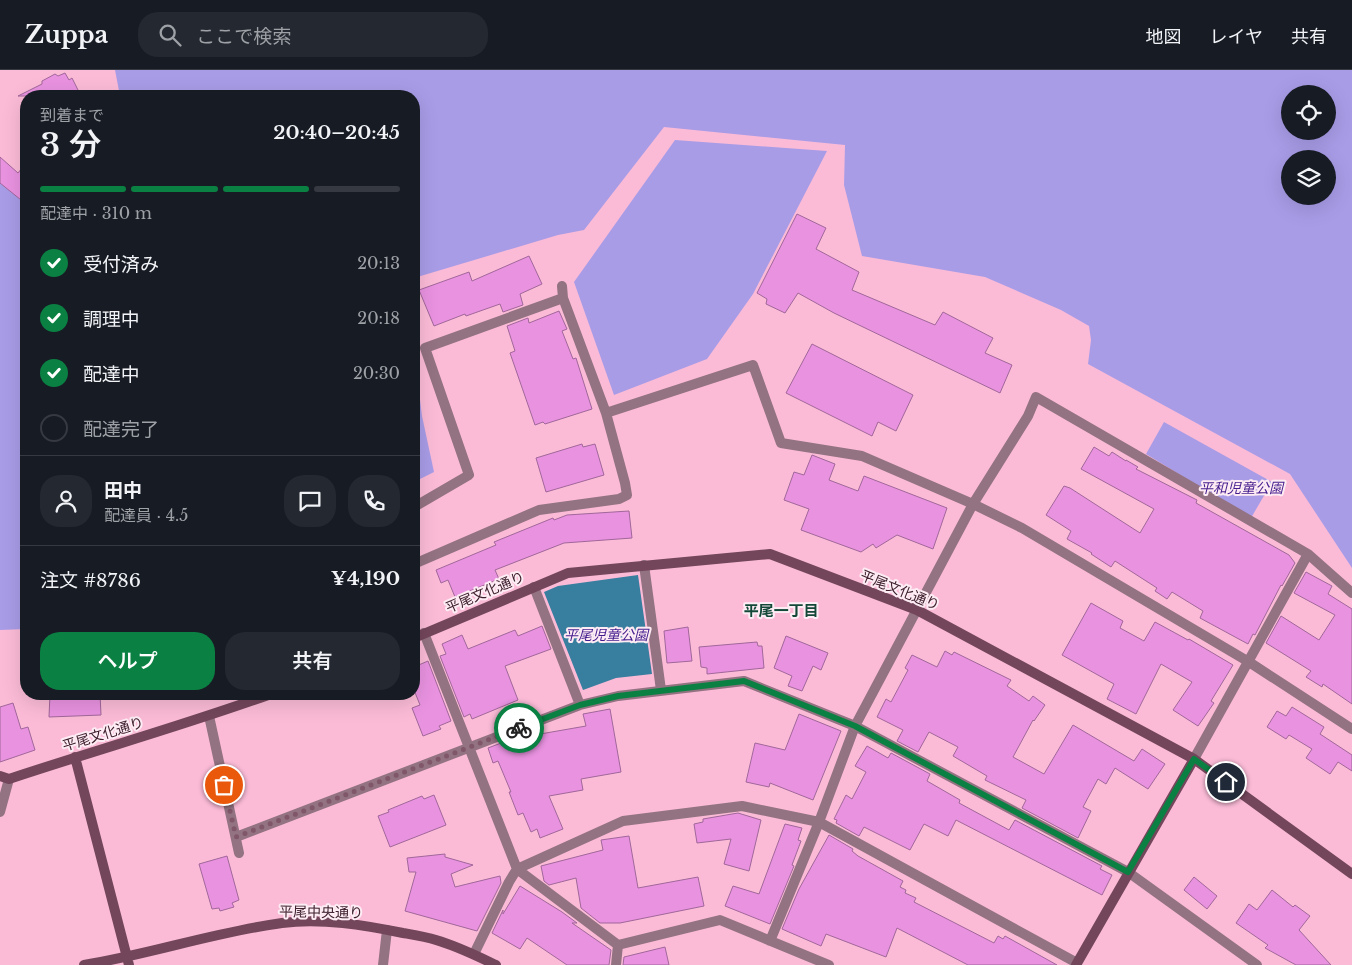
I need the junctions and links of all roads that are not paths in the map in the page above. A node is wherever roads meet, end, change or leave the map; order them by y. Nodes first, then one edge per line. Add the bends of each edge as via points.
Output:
1 (562, 286) dead end
2 (563, 298) junction
3 (606, 412) junction
4 (420, 504) edge
5 (973, 504) junction
6 (1308, 554) junction
7 (420, 561) edge
8 (644, 565) junction
9 (534, 587) junction
10 (1352, 593) edge
11 (917, 610) junction
12 (424, 633) junction
13 (420, 635) edge
14 (1249, 662) junction
15 (662, 690) junction
16 (254, 700) edge
17 (580, 705) junction
18 (209, 716) junction
19 (855, 726) junction
20 (1352, 729) edge
21 (468, 747) junction
22 (74, 757) junction
23 (1194, 759) junction
24 (4, 777) edge
25 (0, 812) edge
26 (819, 822) junction
27 (236, 837) junction
28 (239, 853) dead end
29 (517, 869) junction
30 (1128, 872) junction
31 (1352, 874) edge
32 (387, 930) junction
33 (770, 941) junction
34 (618, 945) junction
35 (474, 954) junction
36 (128, 961) edge
37 (1077, 964) edge
38 (84, 965) edge
39 (383, 965) edge
40 (496, 965) edge
41 (616, 965) edge
42 (829, 965) edge
43 (1257, 965) edge

1 - 2 street
2 - 3 street
2 - 4 street via 425,348 469,475
3 - 5 street via 753,365 781,443 862,456
3 - 7 street via 627,495 619,499 539,510
5 - 6 street via 1028,416 1036,397
5 - 11 street
5 - 14 street via 1022,528
6 - 10 street
6 - 14 street
8 - 9 street, 平尾文化通り via 568,572
8 - 11 street, 平尾文化通り via 770,554
8 - 15 street
9 - 12 street, 平尾文化通り
9 - 17 street
11 - 19 street
11 - 23 street, 平尾文化通り
12 - 13 street, 平尾文化通り
12 - 21 street
14 - 20 street
14 - 23 street
15 - 17 street
15 - 19 street via 744,681
16 - 18 street, 平尾文化通り
17 - 21 street
18 - 22 street, 平尾文化通り
18 - 27 street
19 - 26 street
19 - 30 street
21 - 27 street
21 - 29 street
22 - 24 street, 平尾文化通り
22 - 36 street
23 - 30 street
23 - 31 street, 平尾文化通り
24 - 25 street
26 - 29 street via 742,806 623,821
26 - 33 street
26 - 37 street
27 - 28 street
29 - 34 street
29 - 35 street
30 - 37 street
30 - 43 street
32 - 35 street, 平尾中央通り via 437,940
32 - 36 street, 平尾中央通り via 365,925 283,923 227,933
32 - 39 street
33 - 34 street via 720,920
33 - 42 street
34 - 41 street
35 - 40 street, 平尾中央通り
36 - 38 street, 平尾中央通り

